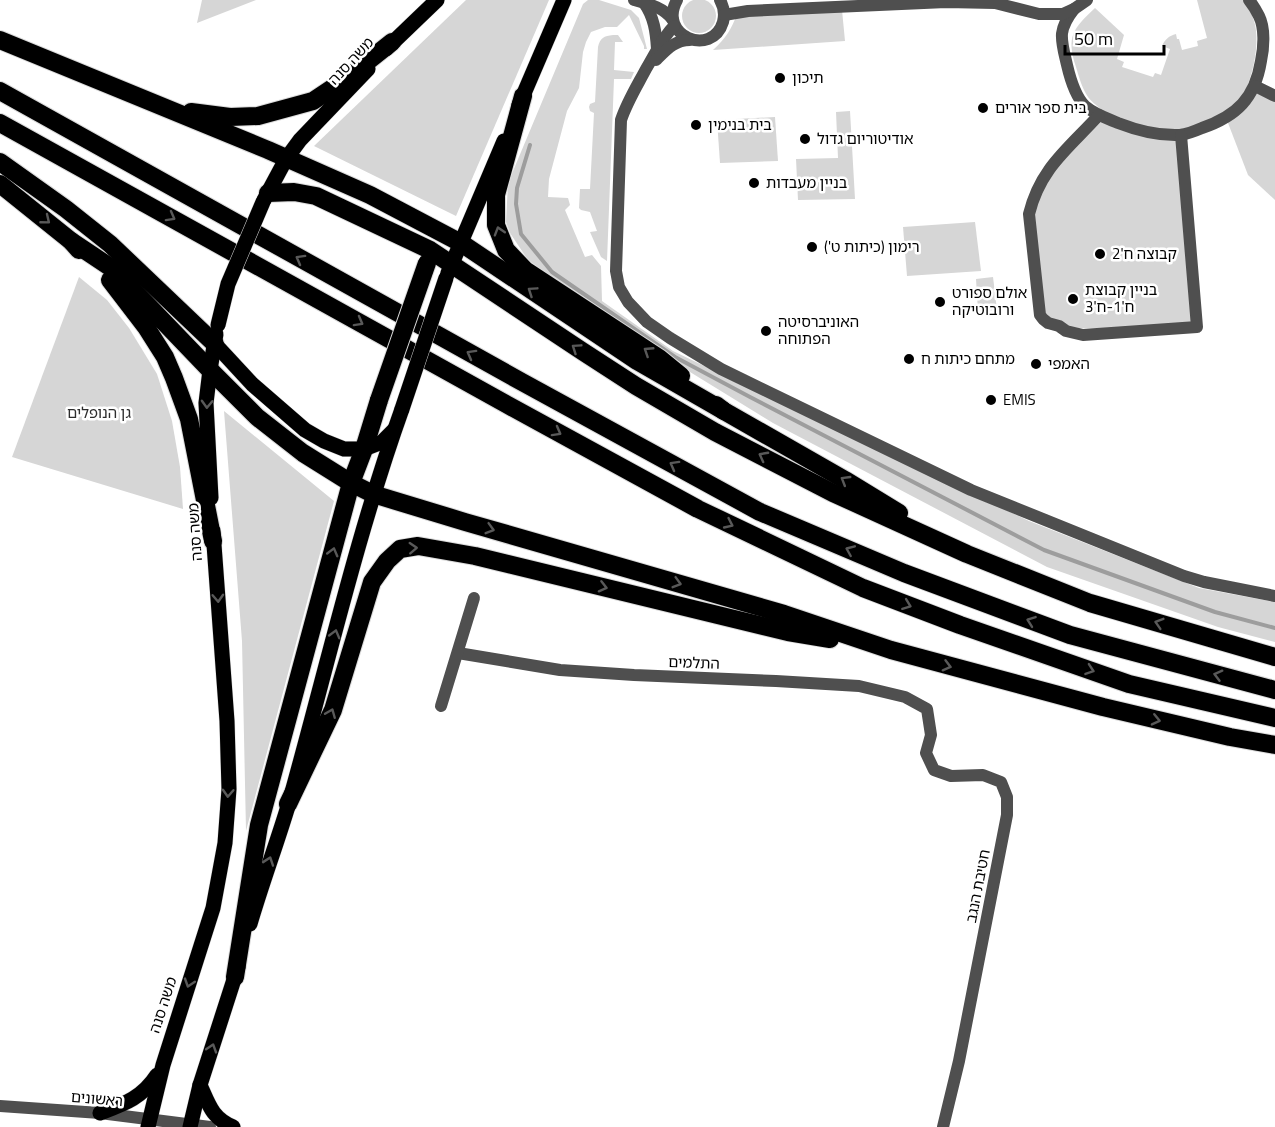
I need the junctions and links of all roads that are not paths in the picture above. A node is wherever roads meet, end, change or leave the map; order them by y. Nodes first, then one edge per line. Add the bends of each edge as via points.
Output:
1 (437, 0) edge
2 (564, 0) edge
3 (570, 0) edge
4 (676, 0) edge
5 (1087, 0) edge
6 (1249, 0) edge
7 (639, 2) edge
8 (724, 5) edge
9 (1074, 9) junction
10 (557, 16) junction
11 (674, 23) junction
12 (0, 40) edge
13 (690, 40) junction
14 (392, 42) junction
15 (657, 49) junction
16 (646, 69) junction
17 (1255, 86) junction
18 (0, 91) edge
19 (523, 96) junction
20 (1275, 96) edge
21 (167, 108) junction
22 (1099, 115) junction
23 (0, 123) edge
24 (1181, 135) junction
25 (286, 159) junction
26 (0, 162) edge
27 (0, 184) edge
28 (266, 198) junction
29 (417, 220) junction
30 (71, 241) junction
31 (461, 243) junction
32 (428, 257) junction
33 (448, 271) junction
34 (215, 344) junction
35 (210, 370) junction
36 (724, 411) junction
37 (395, 429) junction
38 (364, 448) junction
39 (351, 483) junction
40 (373, 494) junction
41 (213, 541) junction
42 (967, 554) junction
43 (1275, 596) edge
44 (474, 598) dead end
45 (891, 650) junction
46 (458, 653) junction
47 (1275, 657) edge
48 (1275, 690) edge
49 (441, 706) dead end
50 (927, 709) joint
51 (1275, 718) edge
52 (1275, 745) edge
53 (288, 804) junction
54 (235, 977) junction
55 (163, 1065) junction
56 (200, 1085) junction
57 (0, 1106) edge
58 (100, 1113) junction
59 (149, 1123) edge
60 (190, 1126) edge
61 (210, 1127) edge
62 (233, 1127) edge
63 (943, 1127) edge

1 - 14 main road, משה סנה
2 - 10 main road
3 - 10 street
4 - 11 street
5 - 9 street
6 - 17 street via 1260,17 1263,39
7 - 11 street via 667,12
7 - 15 street via 652,17
8 - 9 street via 748,11 946,2 995,3 1039,14 1063,14
8 - 13 street via 716,34 708,39
9 - 22 street via 1062,33 1065,57 1073,86 1084,105
10 - 19 main road
11 - 13 street
11 - 15 street
12 - 21 highway
13 - 16 street via 676,43
14 - 21 highway via 313,101 280,111 230,117
14 - 25 main road, משה סנה
15 - 16 street
16 - 43 street via 621,120 616,271 628,302 647,322 721,369 971,490 1184,576
17 - 20 street
17 - 24 street via 1228,117
48 -> 18 highway via 1070,636 904,573 760,512
19 - 31 main road
36 -> 19 highway via 659,358 525,270 506,250 496,225 496,195
21 - 25 highway
22 - 24 street via 1136,130
22 - 24 street via 1045,175 1029,214 1040,315 1048,323 1083,335 1197,327
23 -> 51 highway via 698,509 863,588 1129,684
25 - 28 main road, משה סנה
25 - 29 highway
26 - 34 highway via 110,244
27 -> 30 highway
28 - 32 highway via 294,192 316,196
28 - 34 main road, משה סנה, bridge via 228,285
29 - 31 highway
29 - 32 highway via 429,238
30 - 35 highway via 113,269
30 - 41 highway via 111,281 165,357 189,419
31 - 33 main road
36 -> 31 highway via 637,361
32 - 33 highway
32 - 38 highway, bridge
33 - 37 main road, bridge
42 -> 33 highway via 833,493 715,432
34 - 35 main road, משה סנה
34 - 38 main road via 252,384 305,430 344,449
35 - 39 highway via 257,417 303,453
35 -> 41 main road, משה סנה via 206,403
42 -> 36 highway
37 - 38 main road via 382,442
37 - 40 main road
38 - 39 highway
39 - 40 highway
54 -> 39 highway via 259,825
40 -> 45 highway via 784,614
53 -> 40 main road
41 -> 55 main road, משה סנה via 227,721 229,789 225,843 213,908
47 -> 42 highway via 1090,603
44 - 46 street
45 -> 52 highway via 1103,707
53 -> 45 highway via 333,710 372,582 400,549 418,546 474,556 788,632
46 - 49 street
46 - 50 street, התלמים via 560,670 859,686 905,697
50 - 63 street, חטיבת הנגב via 931,735 926,753 934,770 951,776 983,775 1001,782 1007,797 1005,826
54 -> 53 main road
56 -> 54 main road
55 - 58 main road via 150,1087 138,1097
55 - 59 main road, משה סנה
56 - 60 main road
56 - 62 main road via 211,1111
57 - 58 street, ראשונים
58 - 59 street, ראשונים
59 - 60 street, ראשונים
60 - 61 street, ראשונים

